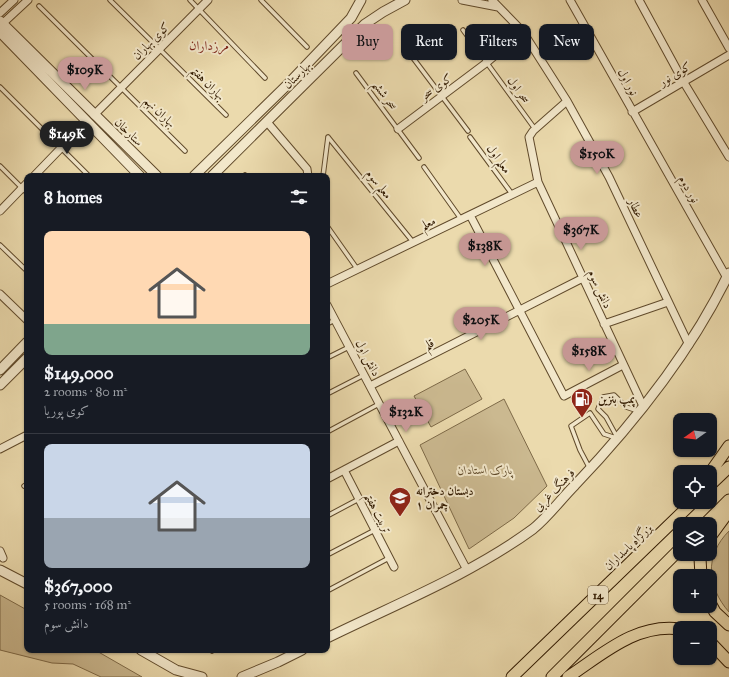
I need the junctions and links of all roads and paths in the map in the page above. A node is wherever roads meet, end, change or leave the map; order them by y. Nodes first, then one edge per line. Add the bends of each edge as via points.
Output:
1 (14, 0) edge
2 (28, 0) edge
3 (110, 0) edge
4 (190, 0) edge
5 (208, 0) edge
6 (261, 0) edge
7 (361, 0) edge
8 (406, 0) edge
9 (462, 0) edge
10 (492, 0) edge
11 (570, 0) edge
12 (639, 0) edge
13 (702, 0) edge
14 (39, 6) dead end
15 (498, 7) junction
16 (199, 10) junction
17 (0, 13) edge
18 (515, 24) edge
19 (1, 26) edge
20 (462, 30) dead end
21 (531, 45) edge
22 (307, 47) dead end
23 (159, 48) junction
24 (729, 48) edge
25 (729, 55) edge
26 (415, 60) edge
27 (490, 60) edge
28 (486, 63) junction
29 (356, 73) dead end
30 (265, 78) dead end
31 (683, 81) junction
32 (0, 87) edge
33 (120, 88) junction
34 (442, 96) junction
35 (567, 101) junction
36 (632, 112) junction
37 (226, 115) dead end
38 (91, 118) junction
39 (267, 122) junction
40 (398, 129) junction
41 (535, 129) junction
42 (468, 131) dead end
43 (470, 137) dead end
44 (61, 148) junction
45 (185, 151) dead end
46 (729, 157) edge
47 (419, 158) dead end
48 (0, 166) edge
49 (424, 167) dead end
50 (37, 173) edge
51 (86, 173) edge
52 (137, 173) edge
53 (154, 173) edge
54 (197, 173) edge
55 (215, 173) edge
56 (308, 173) edge
57 (323, 173) edge
58 (538, 182) junction
59 (24, 187) edge
60 (24, 189) edge
61 (512, 194) junction
62 (0, 211) edge
63 (470, 215) junction
64 (461, 219) junction
65 (330, 230) edge
66 (413, 242) junction
67 (0, 245) edge
68 (24, 268) edge
69 (358, 270) junction
70 (728, 275) edge
71 (583, 278) junction
72 (330, 283) edge
73 (0, 294) edge
74 (668, 302) junction
75 (330, 311) edge
76 (518, 311) junction
77 (24, 317) edge
78 (335, 320) junction
79 (330, 322) edge
80 (604, 324) junction
81 (24, 345) edge
82 (688, 345) junction
83 (349, 347) junction
84 (330, 356) edge
85 (24, 361) edge
86 (623, 365) junction
87 (0, 370) edge
88 (364, 374) junction
89 (0, 385) edge
90 (370, 386) junction
91 (330, 392) edge
92 (379, 404) junction
93 (641, 409) junction
94 (330, 430) edge
95 (24, 437) edge
96 (617, 438) junction
97 (399, 441) junction
98 (729, 446) edge
99 (0, 449) edge
100 (716, 465) edge
101 (729, 467) edge
102 (590, 469) junction
103 (344, 470) junction
104 (330, 477) edge
105 (717, 478) edge
106 (359, 499) junction
107 (729, 500) edge
108 (684, 509) edge
109 (685, 509) edge
110 (729, 511) edge
111 (682, 512) junction
112 (330, 514) edge
113 (712, 517) edge
114 (717, 527) edge
115 (375, 530) junction
116 (330, 553) edge
117 (673, 556) edge
118 (389, 558) junction
119 (394, 567) dead end
120 (0, 570) edge
121 (467, 570) junction
122 (24, 582) edge
123 (330, 589) edge
124 (716, 613) edge
125 (729, 625) edge
126 (673, 628) edge
127 (330, 637) edge
128 (717, 649) edge
129 (146, 653) edge
130 (289, 653) edge
131 (729, 662) edge
132 (202, 677) edge
133 (242, 677) edge
134 (512, 677) edge
135 (552, 677) edge
136 (568, 677) edge

1 - 17 street
2 - 19 street
3 - 23 lane, بهاران هفتم
4 - 16 lane
5 - 16 street, کوی بهاران
6 - 22 lane
7 - 54 street, بهارستان via 345,24
8 - 39 street, بهارستان via 365,24
9 - 15 street
10 - 15 street, عطار
11 - 36 street, نور اول
12 - 31 street
13 - 24 street
14 - 33 lane, بهاران نهم
15 - 18 street, عطار
16 - 23 street, کوی بهاران
16 - 30 lane
19 - 38 street, ستارخان
20 - 28 lane, سحر اول
21 - 35 street, عطار
23 - 33 street, کوی بهاران
23 - 37 lane, بهاران هفتم
25 - 31 street, کوی نور
26 - 34 lane
27 - 28 street, کوی سحر
28 - 34 street, کوی سحر
28 - 41 lane, سحر اول
29 - 40 lane, سحر ششم
31 - 36 street, کوی نور
31 - 46 street
32 - 44 lane
33 - 38 street, کوی بهاران
33 - 45 lane, بهاران نهم
34 - 40 street, کوی سحر
34 - 42 lane
35 - 41 street
35 - 74 street, عطار via 609,177
36 - 70 street, نور دوم
38 - 44 street, کوی بهاران
38 - 52 street, ستارخان
38 - 53 street, ستارخان
39 - 55 street, بهارستان
39 - 56 street via 307,169
40 - 47 lane, سحر ششم
41 - 58 street, دانش سوم via 530,138
43 - 61 lane, معلم اول
44 - 50 street, کوی بهاران
44 - 51 lane
48 - 59 lane
49 - 64 lane
57 - 66 lane, معلم سوم via 328,137
58 - 61 street, معلم
58 - 71 street, دانش سوم
60 - 62 street
61 - 63 street, معلم
63 - 64 street, معلم
63 - 76 street
64 - 66 street, معلم
65 - 69 lane
66 - 69 street, معلم
67 - 68 lane
69 - 72 street, معلم
70 - 82 street, فرهنگ غربی
71 - 76 street, قلم
71 - 80 street, دانش سوم
73 - 77 street
74 - 80 street
74 - 82 street, عطار
75 - 78 street, دانش اول
76 - 86 street via 564,396
76 - 90 street, قلم
78 - 79 lane
78 - 83 street, دانش اول
80 - 86 street, دانش سوم
81 - 87 street
82 - 93 street, فرهنگ غربی
83 - 84 lane
83 - 88 street, دانش اول
85 - 89 street
86 - 93 street, دانش سوم
88 - 90 street, دانش اول
88 - 91 lane
90 - 92 street, دانش اول
92 - 94 lane
92 - 97 street, دانش اول
93 - 96 street, فرهنگ غربی
93 - 96 lane via 626,407 614,395 603,397 598,408
95 - 99 street
96 - 102 street, فرهنگ غربی
96 - 102 lane via 604,434 590,413 571,426
97 - 103 street
97 - 121 street, دانش اول
98 - 100 highway
101 - 105 highway
102 - 121 street, فرهنگ غربی via 534,528
103 - 104 street
103 - 106 street, تربیت هفتم
106 - 112 lane
106 - 115 street, تربیت هفتم
107 - 113 highway
108 - 111 highway, 14
109 - 111 highway, بزرگراه پاسداران
110 - 114 highway
111 - 134 highway, بزرگراه پاسداران / 14
115 - 116 lane
115 - 118 street, تربیت هفتم
117 - 135 highway, 14
118 - 119 street, تربیت هفتم
118 - 123 lane
120 - 122 street
121 - 127 street, فرهنگ غربی
124 - 125 highway
126 - 136 highway via 665,627 640,632
128 - 131 highway
129 - 132 street via 176,670
130 - 133 street

